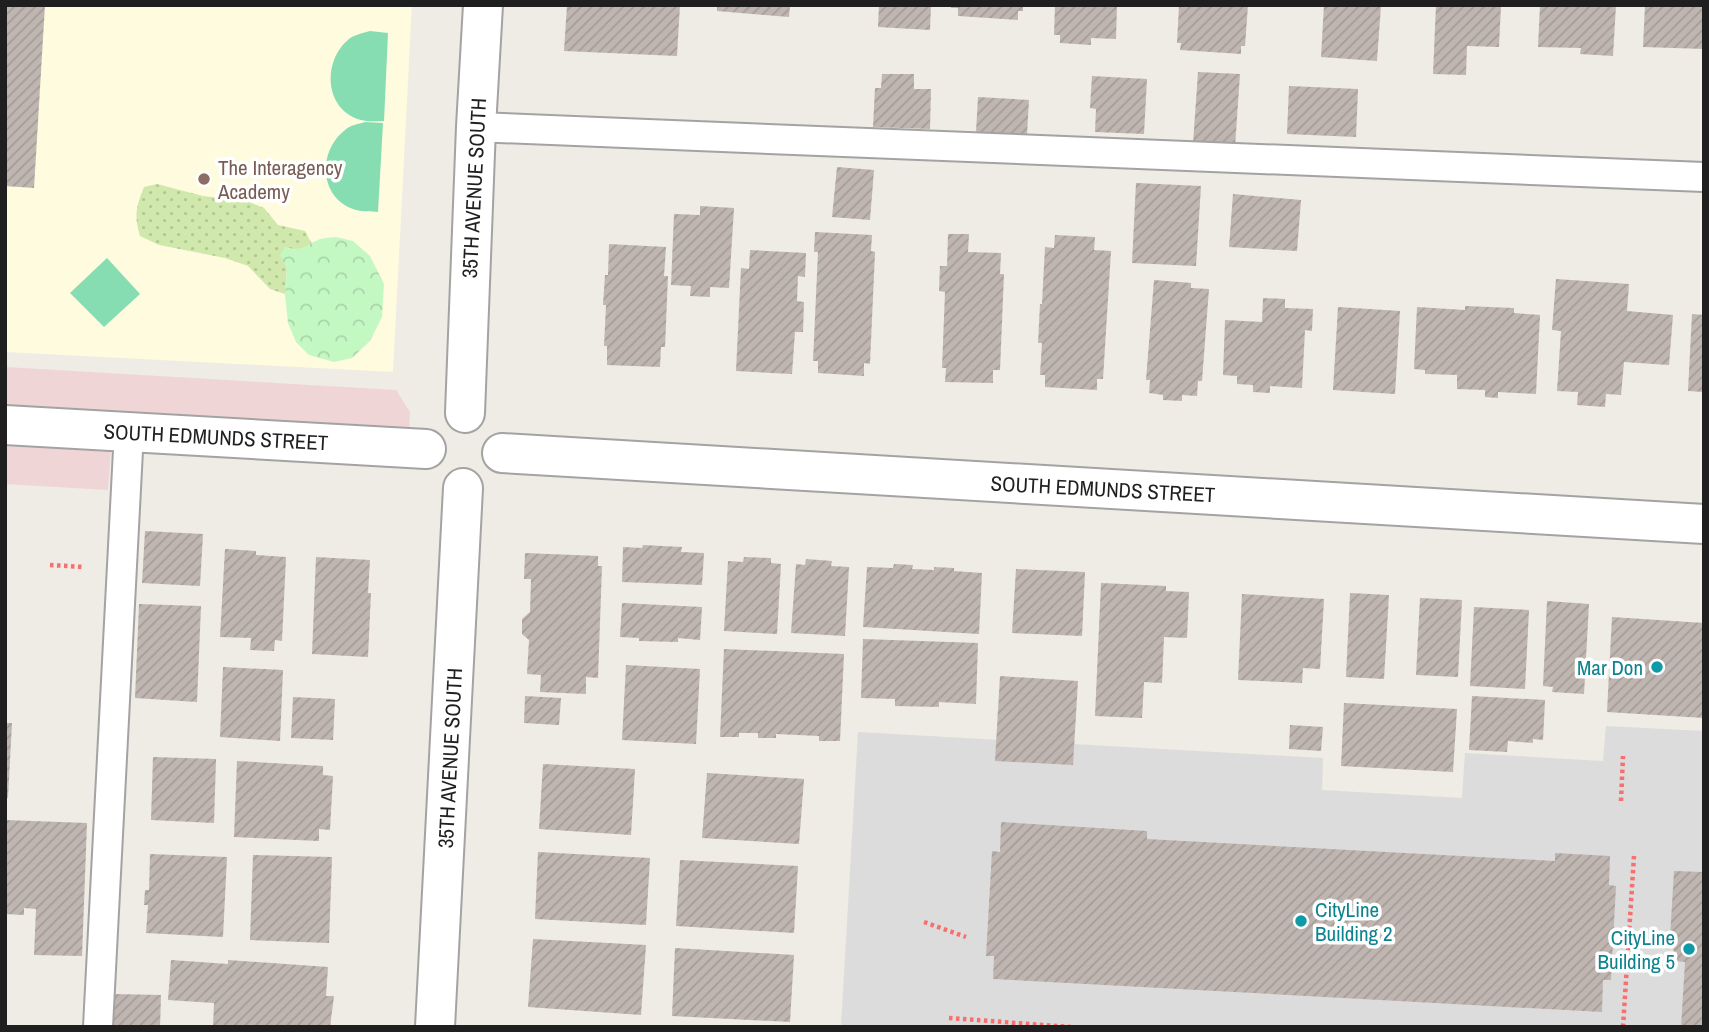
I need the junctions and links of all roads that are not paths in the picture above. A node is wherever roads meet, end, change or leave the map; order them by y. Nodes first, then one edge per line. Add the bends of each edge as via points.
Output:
1 (483, 5) edge
2 (476, 127) junction
3 (1704, 177) edge
4 (464, 412) junction
5 (5, 425) edge
6 (129, 431) junction
7 (426, 449) junction
8 (502, 453) junction
9 (463, 488) junction
10 (1704, 524) edge
11 (98, 1027) edge
12 (435, 1027) edge

1 - 2 street, 35TH AVENUE SOUTH
2 - 3 lane
2 - 4 street, 35TH AVENUE SOUTH
4 - 7 street via 434,427
4 - 8 street via 492,424
5 - 6 street, SOUTH EDMUNDS STREET
6 - 7 street, SOUTH EDMUNDS STREET
6 - 11 lane
7 - 9 street via 441,481
8 - 9 street via 502,461 487,481
8 - 10 street, SOUTH EDMUNDS STREET
9 - 12 street, 35TH AVENUE SOUTH

